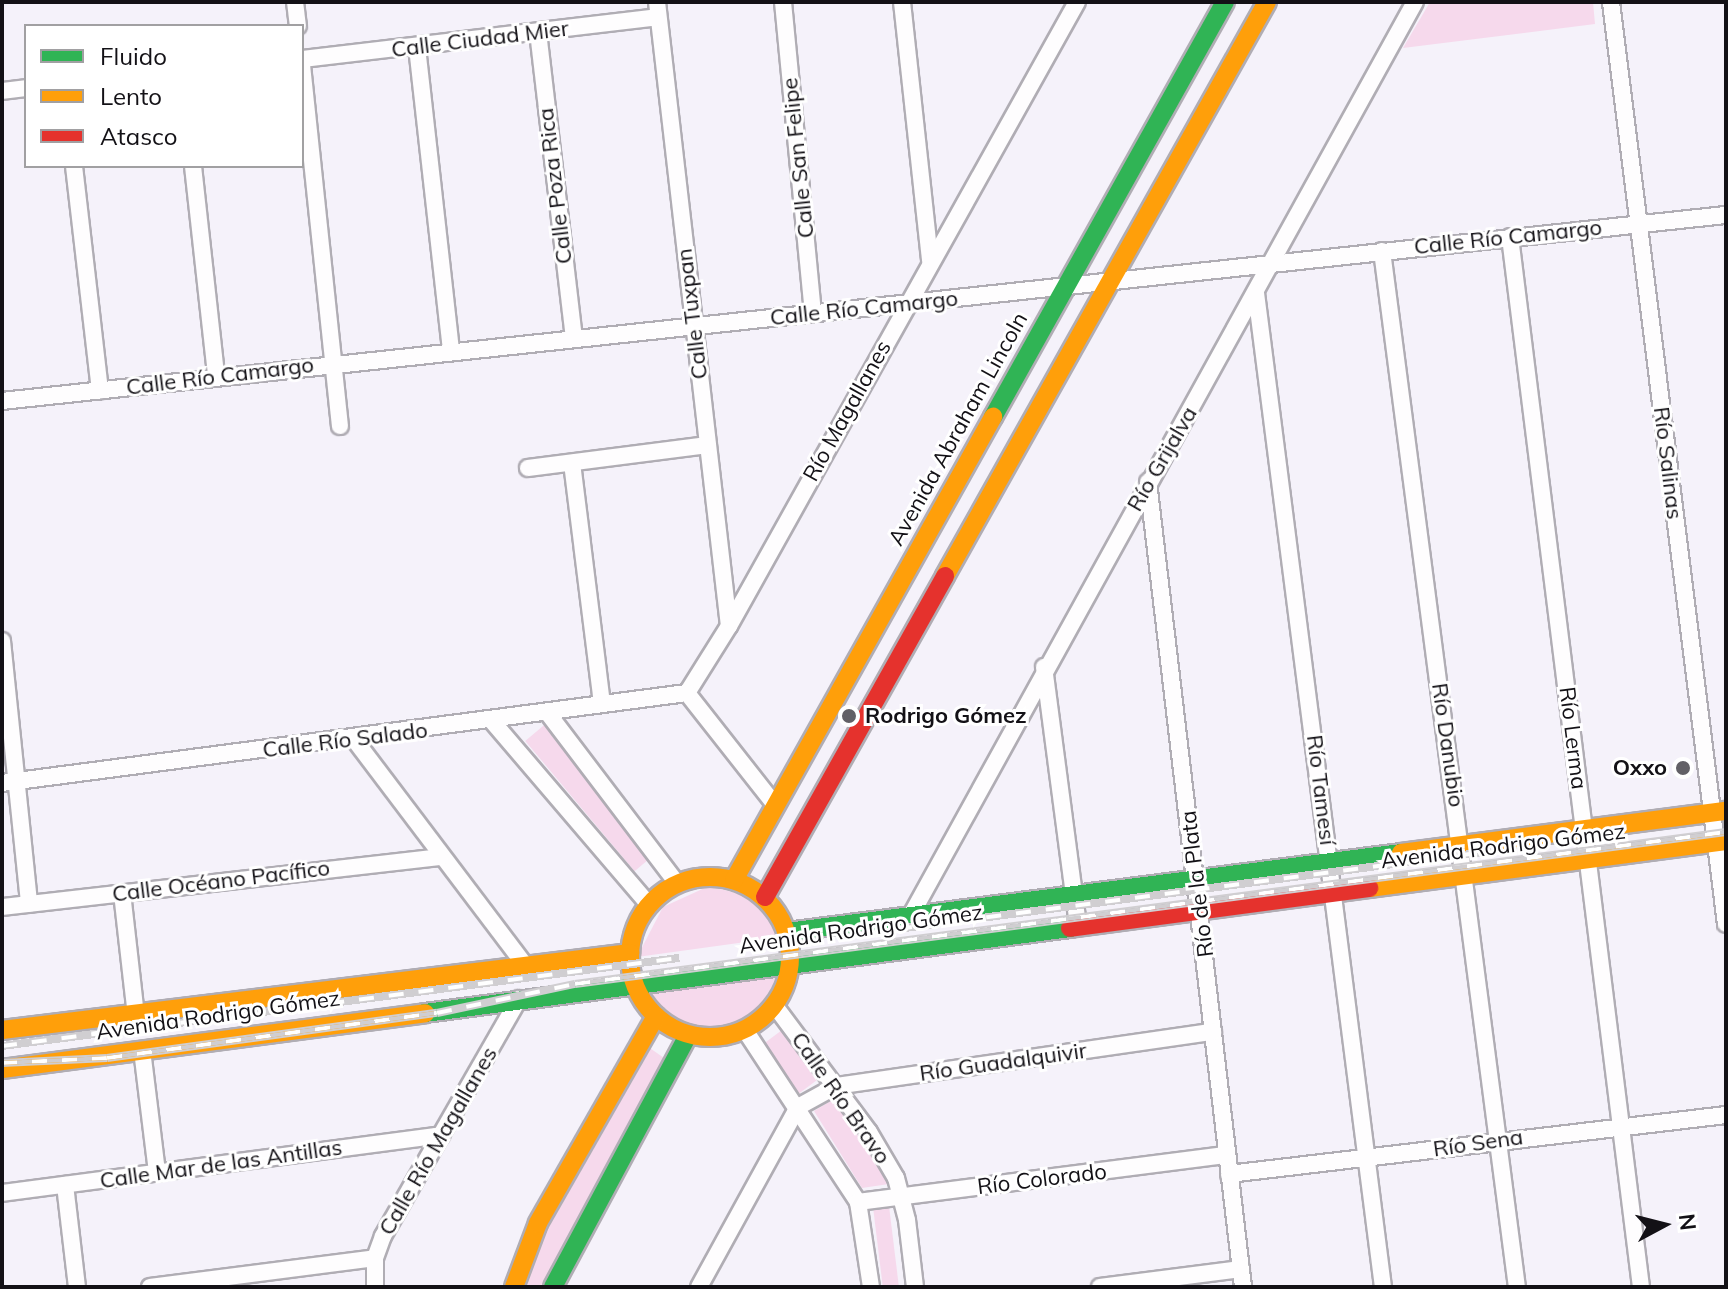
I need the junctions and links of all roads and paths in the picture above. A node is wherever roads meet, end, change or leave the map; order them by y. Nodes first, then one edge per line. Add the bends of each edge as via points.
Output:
1 (295, 2) edge
2 (783, 2) edge
3 (902, 2) edge
4 (1077, 2) edge
5 (1225, 2) edge
6 (1267, 2) edge
7 (1415, 2) edge
8 (1611, 2) edge
9 (658, 10) edge
10 (298, 24) edge
11 (538, 32) junction
12 (417, 47) junction
13 (304, 59) edge
14 (304, 84) edge
15 (24, 88) edge
16 (2, 91) edge
17 (74, 168) edge
18 (193, 168) edge
19 (1726, 215) edge
20 (1638, 224) junction
21 (1510, 237) junction
22 (1382, 251) junction
23 (930, 260) junction
24 (1271, 262) junction
25 (1113, 280) junction
26 (1067, 285) junction
27 (1256, 293) junction
28 (906, 303) junction
29 (813, 313) junction
30 (692, 328) junction
31 (574, 339) junction
32 (451, 352) junction
33 (334, 363) junction
34 (216, 376) junction
35 (100, 390) junction
36 (2, 401) edge
37 (340, 426) dead end
38 (708, 445) junction
39 (572, 463) junction
40 (528, 468) dead end
41 (1148, 482) junction
42 (729, 626) junction
43 (2, 641) edge
44 (1044, 667) junction
45 (687, 693) junction
46 (602, 703) junction
47 (547, 712) junction
48 (492, 721) junction
49 (354, 739) junction
50 (8, 782) edge
51 (775, 805) junction
52 (1719, 811) edge
53 (1585, 831) junction
54 (1721, 842) edge
55 (1461, 846) junction
56 (440, 857) junction
57 (1589, 858) junction
58 (1330, 863) junction
59 (1464, 876) junction
60 (734, 880) junction
61 (1197, 880) junction
62 (677, 883) junction
63 (1334, 892) junction
64 (122, 893) junction
65 (1074, 896) junction
66 (765, 897) junction
67 (29, 904) junction
68 (649, 905) junction
69 (2, 907) edge
70 (1201, 909) junction
71 (910, 917) junction
72 (1726, 924) edge
73 (1078, 926) junction
74 (787, 932) junction
75 (630, 953) junction
76 (791, 962) junction
77 (525, 965) junction
78 (635, 984) junction
79 (519, 999) junction
80 (775, 1006) junction
81 (136, 1015) junction
82 (656, 1016) junction
83 (2, 1030) edge
84 (745, 1030) junction
85 (1213, 1032) junction
86 (688, 1035) junction
87 (142, 1050) junction
88 (2, 1069) edge
89 (836, 1086) junction
90 (798, 1107) junction
91 (1726, 1115) edge
92 (1622, 1125) junction
93 (441, 1135) junction
94 (1499, 1139) junction
95 (1227, 1155) junction
96 (1367, 1158) junction
97 (157, 1173) junction
98 (1229, 1174) junction
99 (65, 1185) junction
100 (2, 1193) edge
101 (903, 1196) junction
102 (858, 1202) junction
103 (375, 1258) junction
104 (1241, 1269) junction
105 (555, 1282) edge
106 (77, 1287) edge
107 (150, 1287) edge
108 (375, 1287) edge
109 (514, 1287) edge
110 (699, 1287) edge
111 (871, 1287) edge
112 (915, 1287) edge
113 (1100, 1287) edge
114 (1243, 1287) edge
115 (1383, 1287) edge
116 (1517, 1287) edge
117 (1641, 1287) edge

1 - 10 street
2 - 29 street, Calle San Felipe
3 - 23 street
4 - 23 street, Río Magallanes
5 - 26 main road, Avenida Abraham Lincoln
6 - 25 main road
7 - 24 street, Río Grijalva
8 - 20 street, Río Salinas
9 - 11 street, Calle Ciudad Mier
9 - 30 street, Calle Tuxpan
11 - 12 street, Calle Ciudad Mier
11 - 31 street, Calle Poza Rica
12 - 13 street, Calle Ciudad Mier
12 - 32 street
14 - 33 street
15 - 16 street
17 - 35 street
18 - 34 street
19 - 20 street, Calle Río Camargo
20 - 21 street, Calle Río Camargo
20 - 52 street, Río Salinas
21 - 22 street, Calle Río Camargo
21 - 53 street, Río Lerma
22 - 24 street, Calle Río Camargo
22 - 55 street, Río Danubio
23 - 28 street, Río Magallanes
24 - 25 street, Calle Río Camargo
24 - 27 street, Río Grijalva
25 - 26 street, Calle Río Camargo
25 - 66 main road
26 - 28 street, Calle Río Camargo
26 - 51 main road, Avenida Abraham Lincoln
27 - 41 street, Río Grijalva
27 - 58 street, Río Tamesí
28 - 29 street, Calle Río Camargo
28 - 42 street, Río Magallanes
29 - 30 street, Calle Río Camargo
30 - 31 street, Calle Río Camargo
30 - 38 street, Calle Tuxpan
31 - 32 street, Calle Río Camargo
32 - 33 street, Calle Río Camargo
33 - 34 street, Calle Río Camargo
33 - 37 street
34 - 35 street, Calle Río Camargo
35 - 36 street, Calle Río Camargo
38 - 39 street
38 - 42 street, Calle Tuxpan
39 - 40 street
39 - 46 street
41 - 44 street, Río Grijalva
41 - 61 street, Río de la Plata
42 - 45 street, Río Magallanes
43 - 50 street
44 - 65 street
44 - 71 street, Río Grijalva
45 - 46 street, Calle Río Salado
45 - 51 street
46 - 47 street, Calle Río Salado
47 - 48 street, Calle Río Salado
47 - 62 street
48 - 49 street, Calle Río Salado
48 - 68 street
49 - 50 street, Calle Río Salado
49 - 56 street
50 - 67 street
51 - 60 main road, Avenida Abraham Lincoln
52 - 53 main road, Avenida Rodrigo Gómez
52 - 54 street, Río Salinas
53 - 55 main road, Avenida Rodrigo Gómez
53 - 57 street, Río Lerma
54 - 57 main road, Avenida Rodrigo Gómez
54 - 72 street, Río Salinas
55 - 58 main road, Avenida Rodrigo Gómez
55 - 59 street, Río Danubio
56 - 64 street, Calle Océano Pacífico
56 - 77 street
57 - 59 main road, Avenida Rodrigo Gómez
57 - 92 street, Río Lerma
58 - 61 main road, Avenida Rodrigo Gómez
58 - 63 street, Río Tamesí
59 - 63 main road, Avenida Rodrigo Gómez
59 - 94 street, Río Danubio
60 - 62 main road via 715,876
60 - 66 main road
61 - 65 main road, Avenida Rodrigo Gómez
61 - 70 street, Río de la Plata
62 - 68 main road
63 - 70 main road, Avenida Rodrigo Gómez
63 - 96 street, Río Tamesí
64 - 67 street, Calle Océano Pacífico
64 - 81 street
65 - 71 main road, Avenida Rodrigo Gómez
65 - 73 street
66 - 74 main road
67 - 69 street, Calle Océano Pacífico
68 - 75 main road
70 - 73 main road, Avenida Rodrigo Gómez
70 - 85 street, Río de la Plata
71 - 74 main road, Avenida Rodrigo Gómez
73 - 76 main road, Avenida Rodrigo Gómez
74 - 76 main road
75 - 77 main road, Avenida Rodrigo Gómez
75 - 78 main road
76 - 78 main road, Avenida Rodrigo Gómez
76 - 80 main road
77 - 81 main road, Avenida Rodrigo Gómez
78 - 79 main road, Avenida Rodrigo Gómez
78 - 82 main road
79 - 87 main road, Avenida Rodrigo Gómez
79 - 93 street, Calle Río Magallanes
80 - 84 main road
80 - 89 street, Calle Río Bravo
81 - 83 main road, Avenida Rodrigo Gómez
82 - 86 main road
82 - 109 main road via 538,1223
84 - 86 main road via 709,1038
84 - 90 street, Calle Río Bravo
85 - 89 street, Río Guadalquivir
85 - 95 street, Río de la Plata
86 - 105 main road
87 - 88 main road, Avenida Rodrigo Gómez
87 - 97 street
89 - 90 street, Río Guadalquivir
89 - 101 street, Calle Río Bravo via 887,1161
90 - 102 street, Calle Río Bravo
90 - 110 street
91 - 92 street, Río Sena
92 - 94 street, Río Sena
92 - 117 street, Río Lerma
93 - 97 street, Calle Mar de las Antillas
93 - 103 street, Calle Río Magallanes
94 - 96 street, Río Sena
94 - 116 street, Río Danubio
95 - 98 street, Río de la Plata
95 - 101 street, Río Colorado
96 - 98 street, Río Sena
96 - 115 street, Río Tamesí
97 - 99 street, Calle Mar de las Antillas
98 - 104 street, Río de la Plata
99 - 100 street, Calle Mar de las Antillas
99 - 106 street
101 - 102 street, Río Colorado
101 - 112 street, Calle Río Bravo
102 - 111 street, Calle Río Bravo
103 - 107 street
103 - 108 street, Calle Río Magallanes
104 - 113 street
104 - 114 street, Río de la Plata

